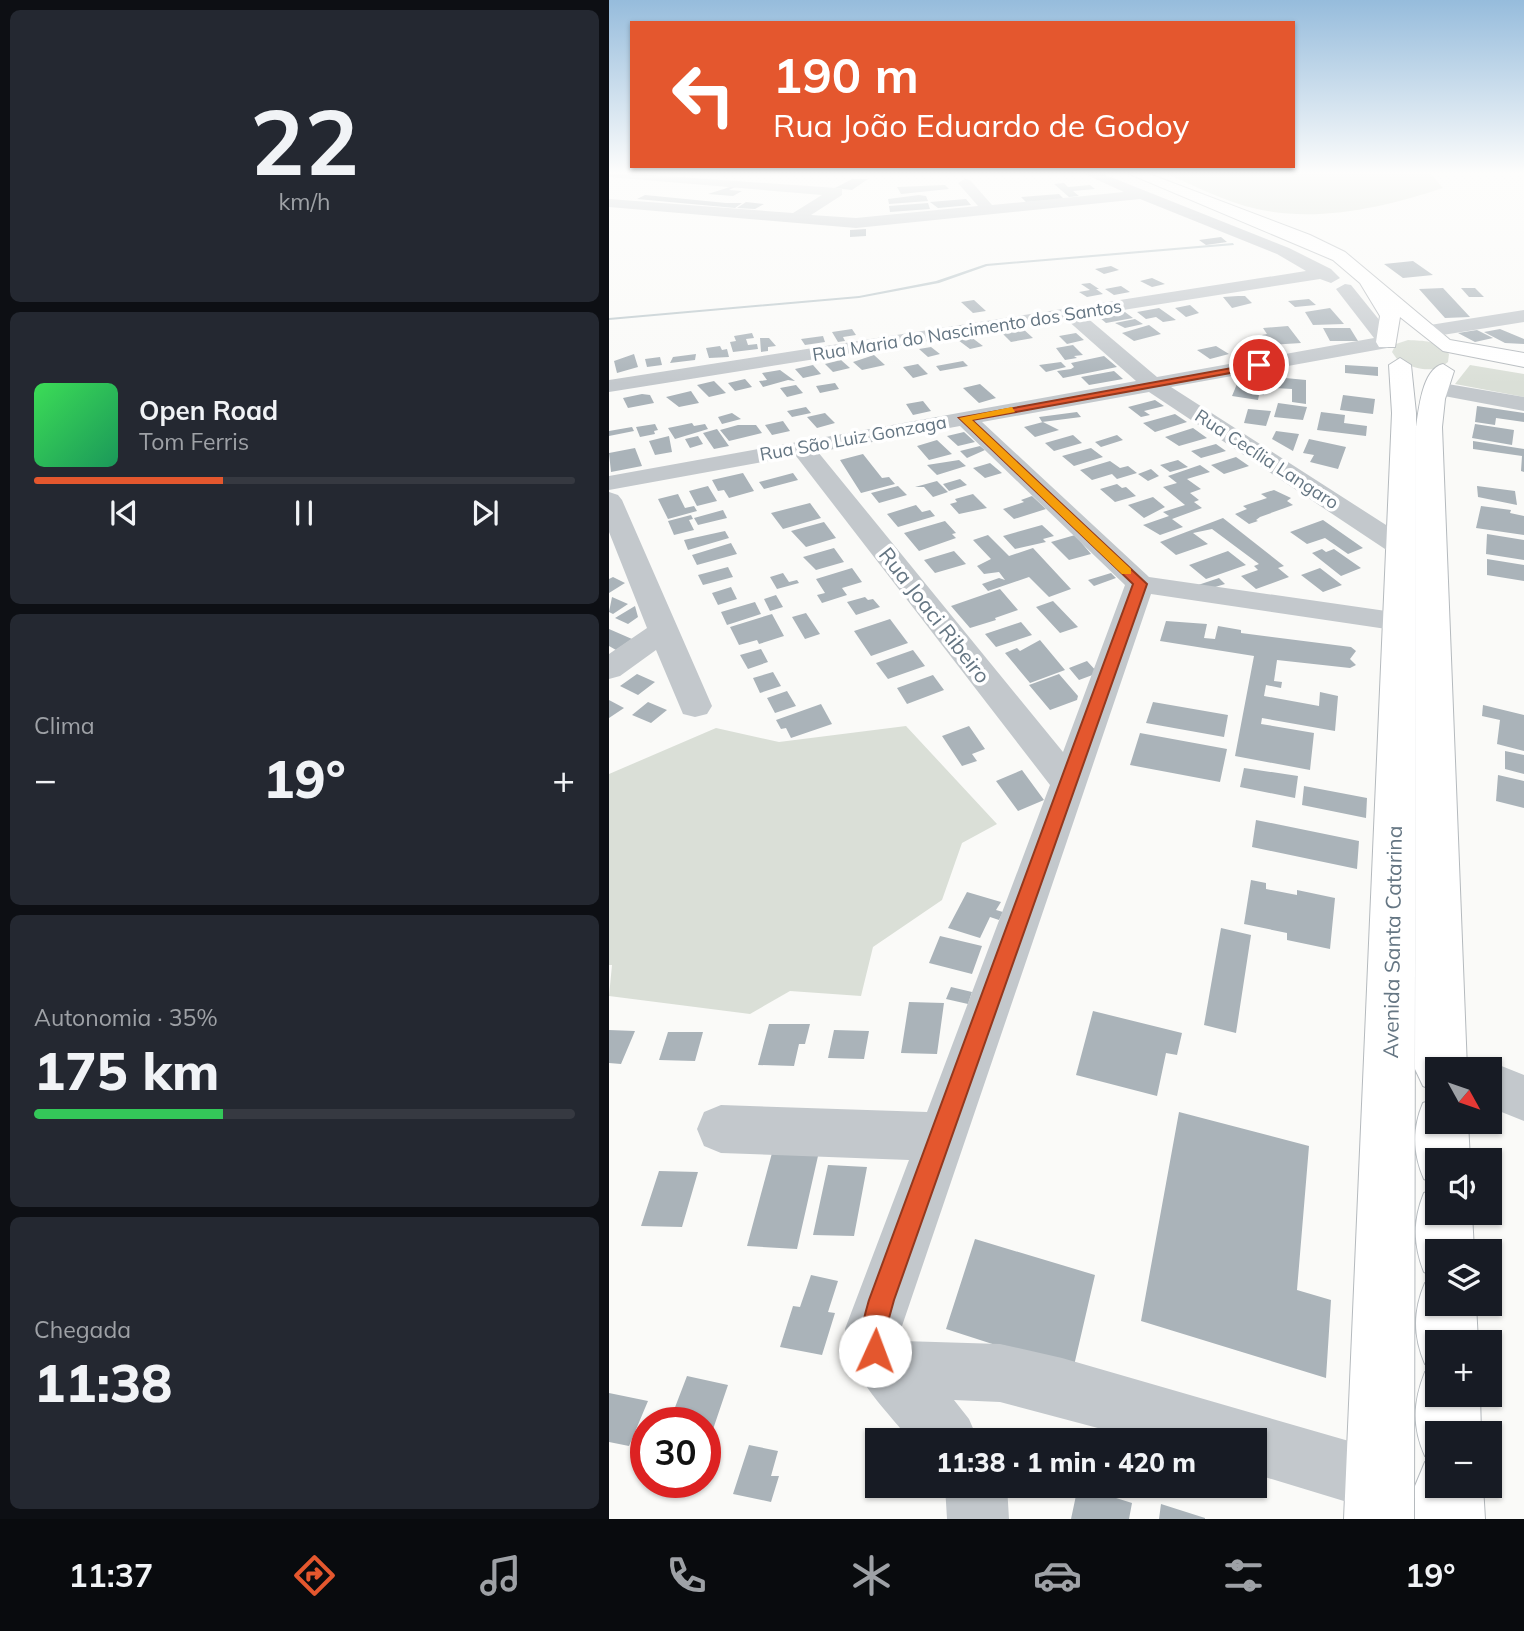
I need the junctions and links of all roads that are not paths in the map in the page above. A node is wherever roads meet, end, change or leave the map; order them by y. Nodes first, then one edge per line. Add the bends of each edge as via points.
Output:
1 (1265, 243) edge
2 (1311, 243) edge
3 (1352, 265) junction
4 (1325, 273) junction
5 (1346, 289) junction
6 (1070, 313) junction
7 (1390, 316) junction
8 (1524, 316) edge
9 (1445, 352) junction
10 (1393, 354) junction
11 (1524, 360) edge
12 (1524, 368) edge
13 (1153, 385) junction
14 (609, 386) edge
15 (1524, 404) edge
16 (965, 418) junction
17 (802, 448) junction
18 (609, 483) edge
19 (613, 519) edge
20 (1401, 547) junction
21 (1140, 584) junction
22 (1400, 622) junction
23 (663, 631) junction
24 (609, 669) edge
25 (695, 706) dead end
26 (1068, 783) junction
27 (1444, 1057) edge
28 (1502, 1089) edge
29 (1524, 1098) edge
30 (721, 1129) dead end
31 (940, 1137) junction
32 (888, 1369) junction
33 (938, 1428) edge
34 (1201, 1428) edge
35 (1267, 1449) edge
36 (977, 1498) edge
37 (1449, 1498) edge
38 (1379, 1500) edge
39 (978, 1519) edge
40 (1450, 1519) edge

1 - 4 street
2 - 3 main road
3 - 7 main road
3 - 9 main road
4 - 5 street
4 - 6 street, Rua Maria do Nascimento dos Santos
5 - 7 street
5 - 10 street
6 - 13 street, Rua Cecília Langaro
6 - 14 street, Rua Maria do Nascimento dos Santos
7 - 9 main road
7 - 10 main road, Avenida Santa Catarina
8 - 9 street
9 - 10 main road via 1410,336
9 - 10 main road via 1423,371
9 - 11 main road
9 - 12 main road
9 - 15 street
9 - 27 main road, Avenida Santa Catarina via 1429,427
10 - 13 street, Rua São Luiz Gonzaga
10 - 20 main road, Avenida Santa Catarina via 1404,414
13 - 16 street, Rua São Luiz Gonzaga
13 - 20 street, Rua Cecília Langaro
16 - 17 street, Rua São Luiz Gonzaga
16 - 21 street
17 - 18 street, Rua São Luiz Gonzaga
17 - 26 street, Rua Joaci Ribeiro
19 - 23 street
20 - 22 main road, Avenida Santa Catarina
21 - 22 street
21 - 26 street
22 - 38 main road, Avenida Santa Catarina
23 - 24 street
23 - 25 street
26 - 31 street
28 - 29 street
30 - 31 street
31 - 32 street via 873,1329 875,1351
32 - 33 street
32 - 34 street via 1000,1374 1062,1387
35 - 38 street
36 - 39 street
37 - 40 main road

